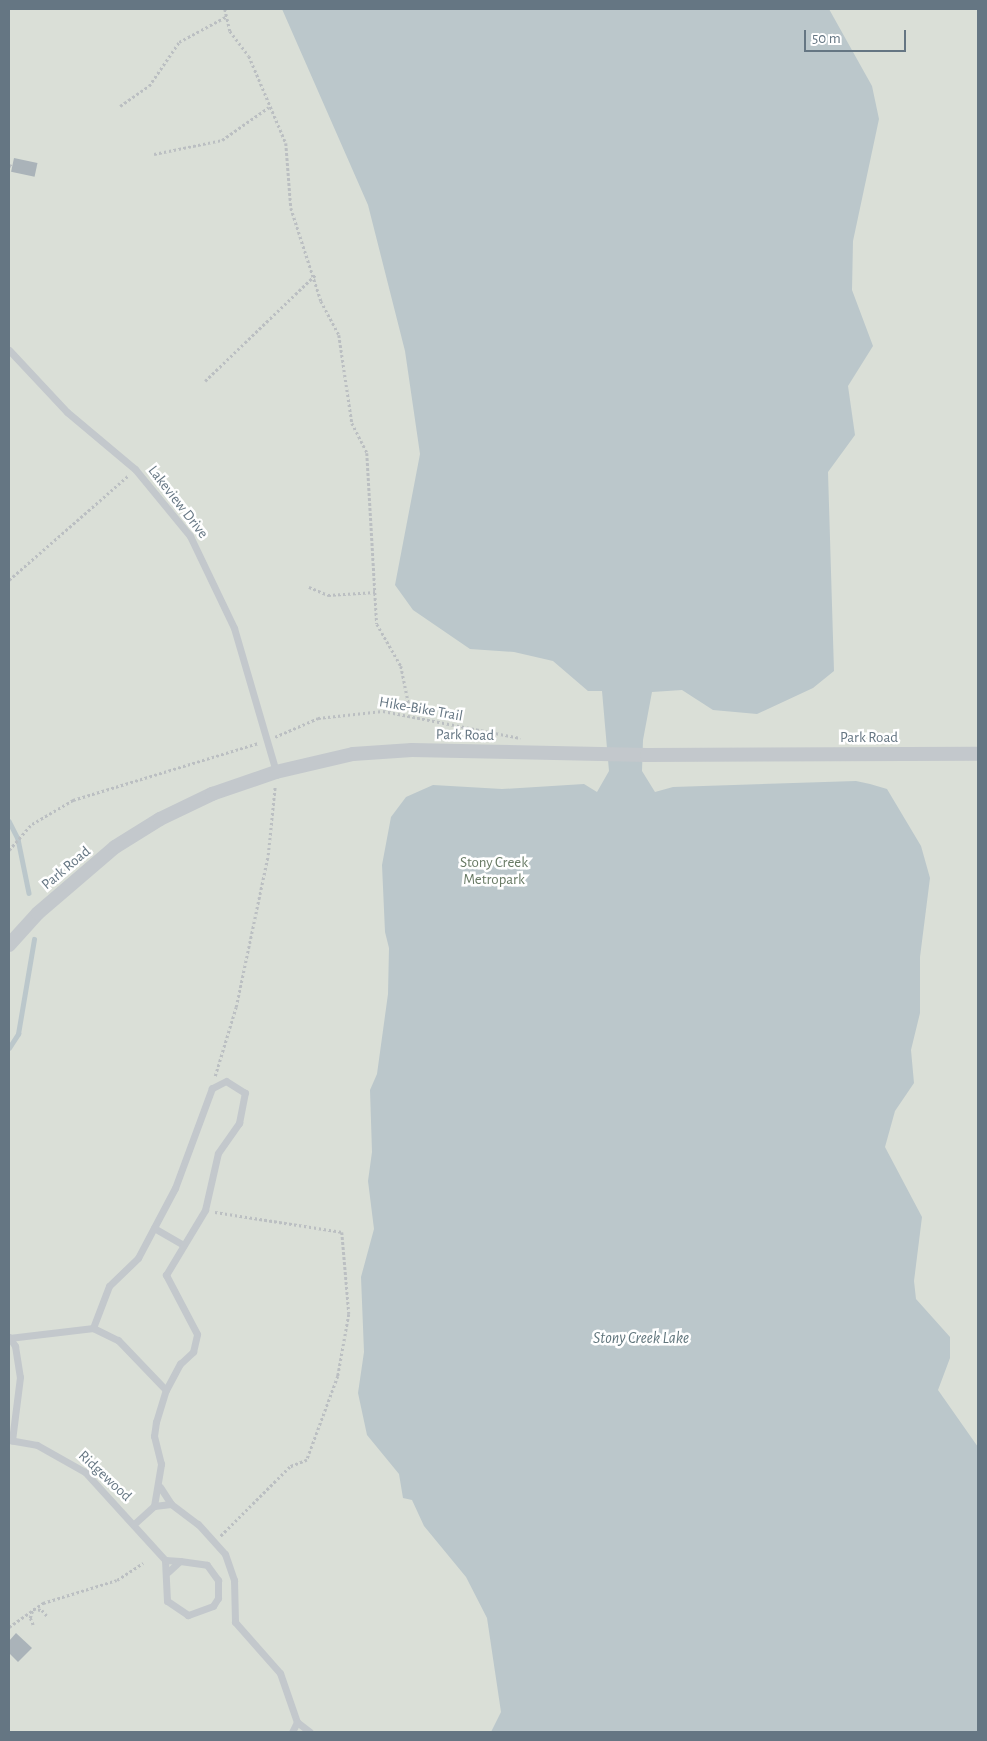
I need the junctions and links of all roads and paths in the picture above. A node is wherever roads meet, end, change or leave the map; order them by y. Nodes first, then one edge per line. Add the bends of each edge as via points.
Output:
1 (225, 9) edge
2 (227, 16) junction
3 (120, 106) dead end
4 (269, 107) junction
5 (154, 154) dead end
6 (315, 275) junction
7 (9, 350) edge
8 (205, 381) dead end
9 (135, 469) junction
10 (9, 580) edge
11 (309, 587) dead end
12 (376, 592) junction
13 (411, 715) junction
14 (272, 738) dead end
15 (527, 739) dead end
16 (259, 743) dead end
17 (978, 754) edge
18 (276, 772) junction
19 (9, 850) edge
20 (9, 945) edge
21 (212, 1088) junction
22 (205, 1210) junction
23 (154, 1228) junction
24 (184, 1245) junction
25 (93, 1328) junction
26 (9, 1337) edge
27 (166, 1390) junction
28 (10, 1440) edge
29 (160, 1487) junction
30 (170, 1504) junction
31 (154, 1506) junction
32 (134, 1524) junction
33 (215, 1543) junction
34 (165, 1560) junction
35 (180, 1561) junction
36 (143, 1563) dead end
37 (168, 1572) junction
38 (33, 1609) junction
39 (48, 1617) dead end
40 (34, 1625) dead end
41 (9, 1627) edge
42 (297, 1722) junction
43 (292, 1732) edge
44 (310, 1732) edge

1 - 2 path
2 - 3 path via 179,42 149,86
2 - 4 path via 230,31 249,56
4 - 5 path via 222,140
4 - 6 path via 286,143 291,208
6 - 8 path
6 - 12 path via 321,301 339,335 352,423 367,453
7 - 9 lane, Lakeview Drive via 67,412
9 - 10 path
9 - 18 lane, Lakeview Drive via 190,536 211,575 234,628
11 - 12 path via 328,595
12 - 13 path via 377,624 401,666
13 - 14 path, Hike-Bike Trail via 383,710 335,715 318,718
13 - 15 path, Hike-Bike Trail
16 - 19 path via 73,800 32,824
17 - 18 street, Park Road via 647,755 412,750 353,754
18 - 20 street, Park Road via 212,794 160,819 115,847 38,913
18 - 21 path via 268,855 236,1007
21 - 22 lane via 226,1081 245,1093 239,1123 218,1153
21 - 23 lane via 175,1188
22 - 24 lane
22 - 33 path via 342,1232 349,1314 338,1376 307,1460 290,1467
23 - 24 lane
23 - 25 lane via 138,1258 109,1286
24 - 27 lane via 166,1275 197,1334 193,1352 180,1364
25 - 26 lane
25 - 27 lane via 118,1340
26 - 28 lane via 15,1346 20,1377
27 - 29 lane via 154,1436 161,1464
28 - 32 lane, Ridgewood via 62,1455 85,1472
29 - 30 lane
29 - 31 lane
30 - 31 lane
30 - 33 lane via 198,1524
31 - 32 lane
32 - 34 lane, Ridgewood
33 - 42 lane via 225,1554 234,1580 235,1622 280,1673
34 - 35 lane, Ridgewood
34 - 37 lane, Ridgewood
35 - 37 lane
35 - 37 lane, Ridgewood via 199,1562 214,1572 219,1589 213,1606 188,1615 173,1608 165,1592
36 - 38 path via 126,1577
38 - 39 path via 42,1610
38 - 40 path via 30,1618
38 - 41 path
42 - 43 lane
42 - 44 lane

